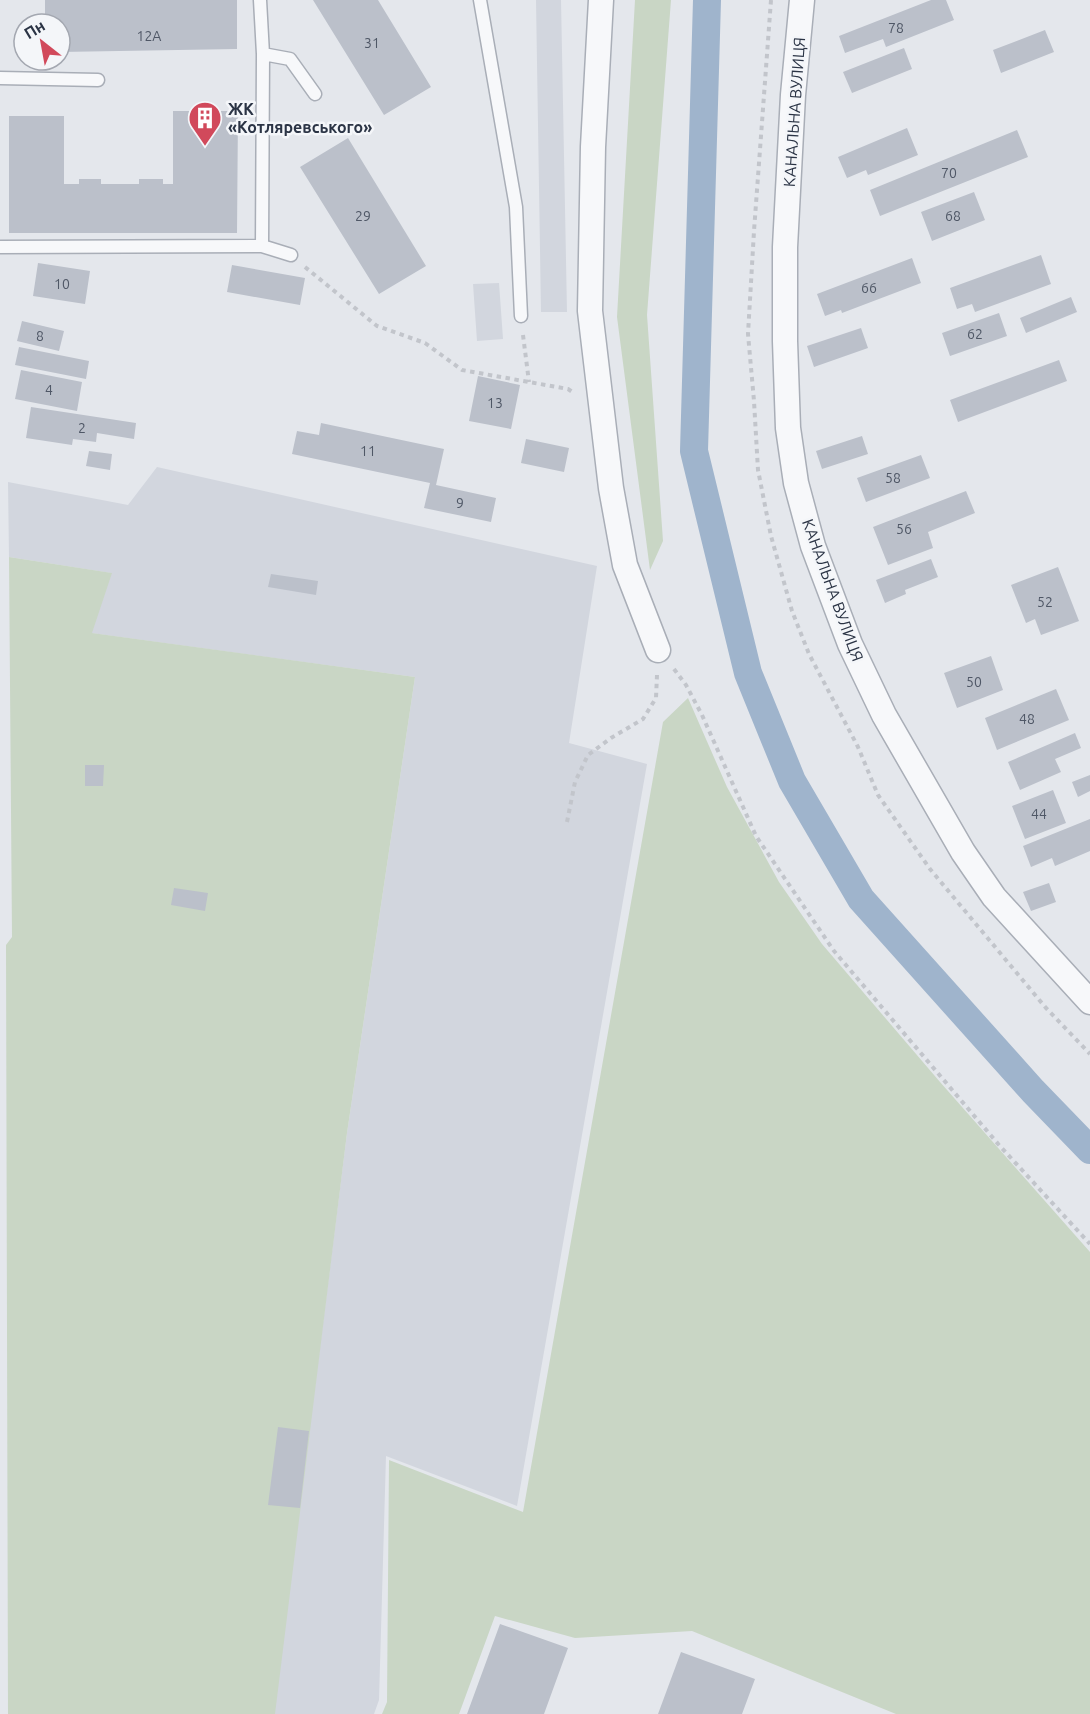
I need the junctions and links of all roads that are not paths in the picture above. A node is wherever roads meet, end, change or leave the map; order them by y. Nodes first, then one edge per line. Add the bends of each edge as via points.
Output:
1 (260, 0) edge
2 (480, 0) edge
3 (601, 0) edge
4 (802, 0) edge
5 (263, 54) junction
6 (0, 78) edge
7 (98, 80) dead end
8 (315, 94) dead end
9 (262, 246) junction
10 (0, 247) edge
11 (291, 255) road end
12 (521, 316) road end
13 (658, 650) road end
14 (1090, 1002) edge

1 - 5 lane
2 - 12 lane via 516,207
3 - 13 street via 590,311 610,488 624,565
4 - 14 street, КАНАЛЬНА ВУЛИЦЯ via 793,95 784,341 789,439 813,546 850,644 884,715 963,852 994,897
5 - 8 lane via 290,59
5 - 9 lane
6 - 7 lane
9 - 10 lane
9 - 11 lane

